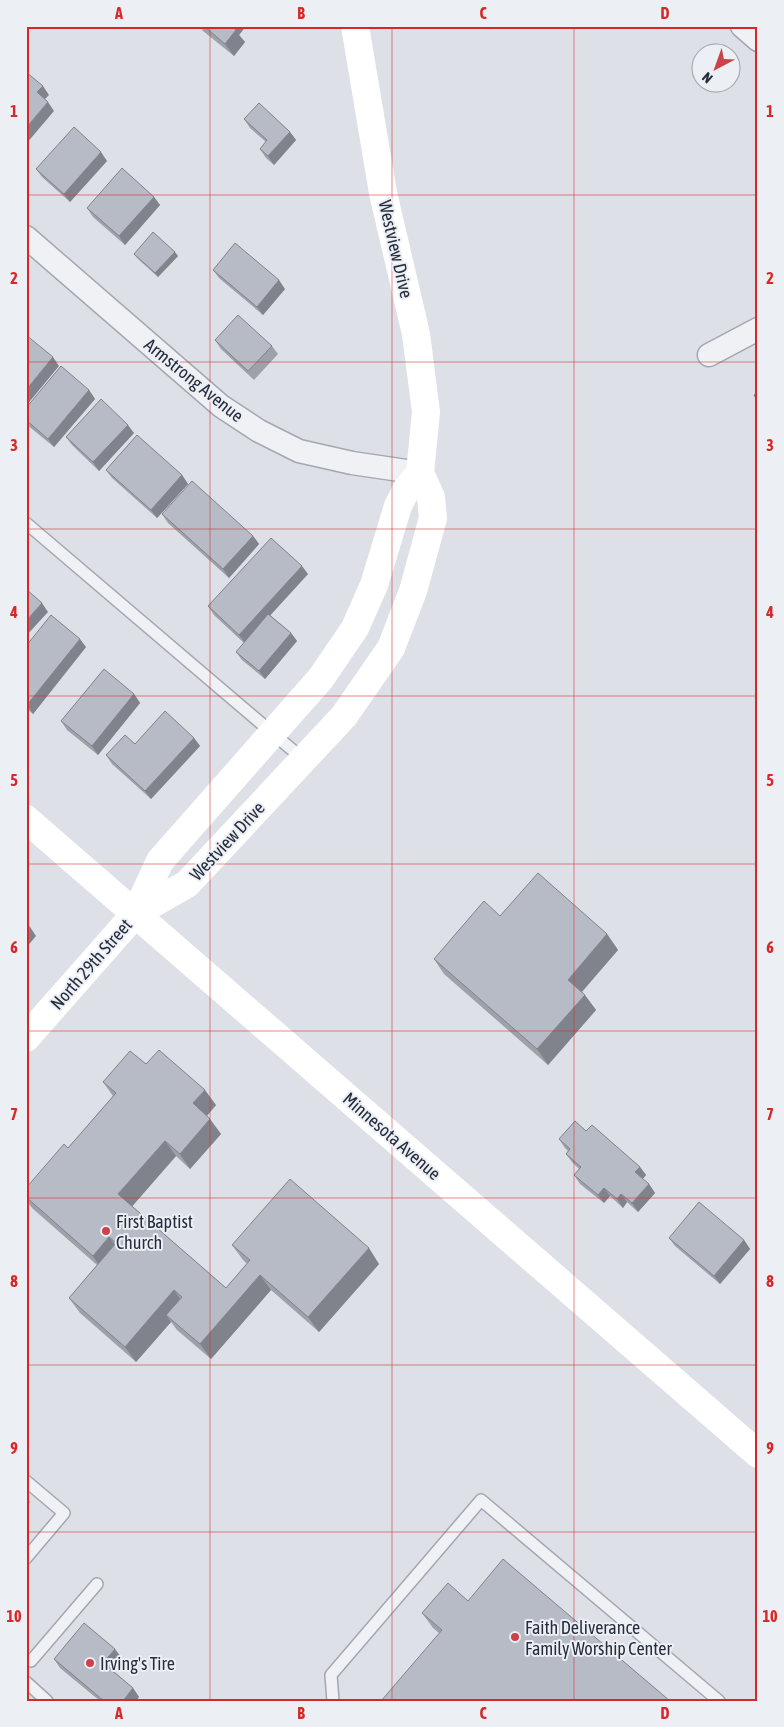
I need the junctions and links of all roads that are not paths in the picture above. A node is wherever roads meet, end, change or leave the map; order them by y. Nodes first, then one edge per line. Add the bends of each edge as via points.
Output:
1 (356, 26) edge
2 (742, 26) edge
3 (758, 40) edge
4 (26, 238) edge
5 (758, 329) edge
6 (709, 355) dead end
7 (420, 473) junction
8 (26, 523) edge
9 (273, 733) junction
10 (303, 759) junction
11 (26, 819) edge
12 (136, 913) junction
13 (26, 1038) edge
14 (758, 1454) edge
15 (26, 1481) edge
16 (26, 1558) edge
17 (97, 1584) dead end
18 (28, 1661) edge
19 (26, 1682) edge
20 (47, 1701) edge
21 (332, 1701) edge
22 (719, 1701) edge

1 - 7 main road, Westview Drive via 383,193 416,334 426,412
2 - 3 street
4 - 7 street, Armstrong Avenue via 221,406 259,431 299,451
5 - 6 street
7 - 9 main road, Westview Drive via 398,506 374,585 355,628 321,678
7 - 10 main road, Westview Drive via 431,497 433,518 413,591 391,648 344,716
8 - 9 lane
9 - 10 lane
9 - 12 main road, Westview Drive via 160,861
10 - 12 main road, Westview Drive via 187,884
11 - 12 main road, Minnesota Avenue
12 - 13 main road, North 29th Street
12 - 14 main road, Minnesota Avenue
15 - 16 lane via 64,1513
17 - 18 lane
19 - 20 lane
21 - 22 lane via 332,1675 481,1500

